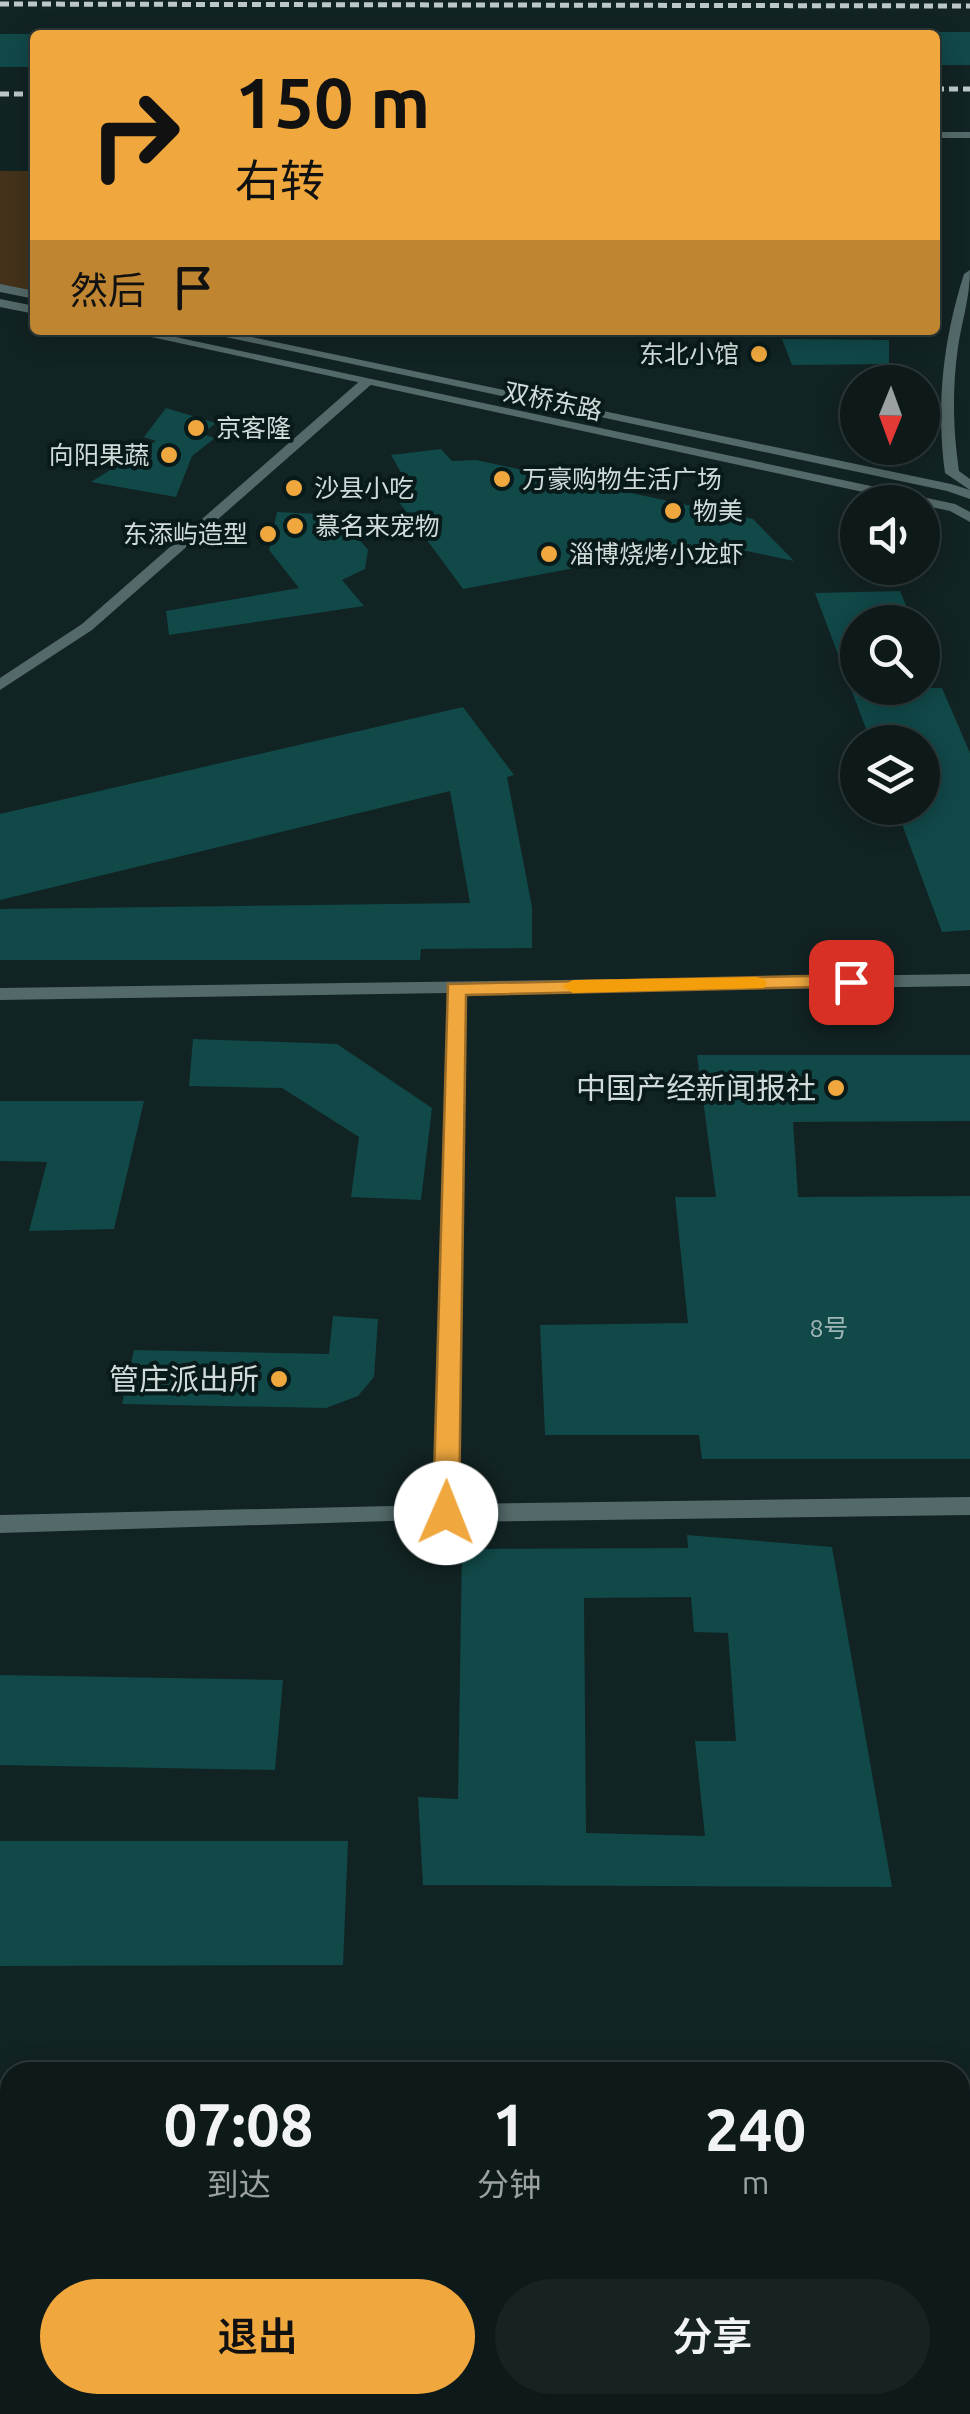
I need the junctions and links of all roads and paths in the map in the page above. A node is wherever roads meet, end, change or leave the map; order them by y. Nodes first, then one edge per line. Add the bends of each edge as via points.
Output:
1 (940, 135) edge
2 (970, 135) edge
3 (970, 274) edge
4 (0, 288) edge
5 (30, 294) edge
6 (0, 303) edge
7 (30, 309) edge
8 (148, 335) edge
9 (223, 335) edge
10 (366, 382) junction
11 (970, 486) edge
12 (970, 496) edge
13 (963, 508) edge
14 (970, 518) edge
15 (0, 686) edge
16 (970, 980) edge
17 (456, 988) junction
18 (0, 994) edge
19 (970, 1506) edge
20 (446, 1513) junction
21 (0, 1524) edge

1 - 2 street
3 - 11 street via 955,318 944,423 952,473
4 - 5 street
6 - 7 street
8 - 10 street, 双桥东路
9 - 12 street, 双桥东路
10 - 13 street, 双桥东路
10 - 15 street via 87,627
13 - 14 street, 双桥东路
16 - 17 street
17 - 18 street
17 - 20 street
19 - 20 street
20 - 21 street

